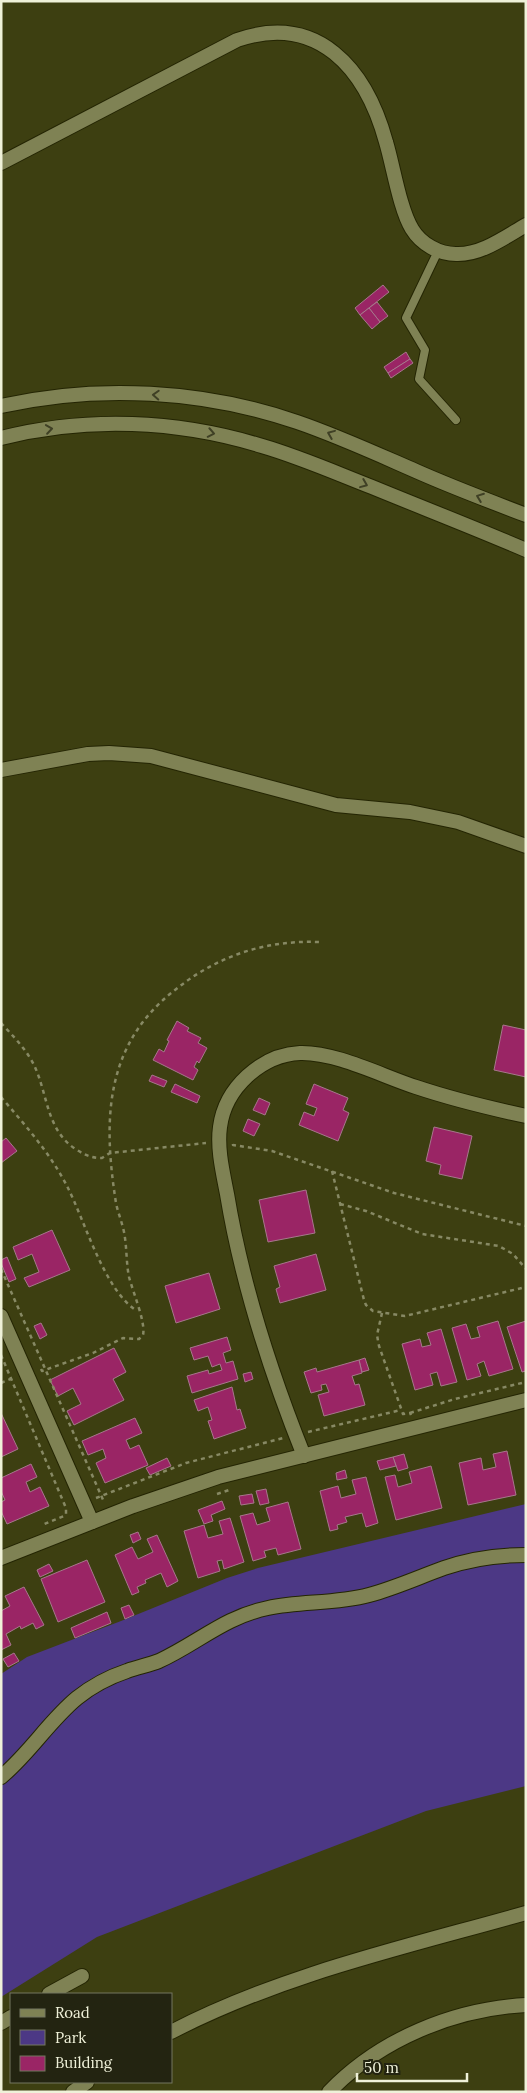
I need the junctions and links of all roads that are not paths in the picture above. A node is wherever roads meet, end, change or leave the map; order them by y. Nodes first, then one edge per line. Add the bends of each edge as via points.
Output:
1 (1, 163) edge
2 (526, 225) edge
3 (438, 251) junction
4 (1, 406) edge
5 (456, 420) dead end
6 (1, 438) edge
7 (526, 514) edge
8 (526, 550) edge
9 (1, 770) edge
10 (526, 846) edge
11 (526, 1116) edge
12 (1, 1316) edge
13 (526, 1400) edge
14 (304, 1456) junction
15 (92, 1522) junction
16 (526, 1555) edge
17 (1, 1558) edge
18 (1, 1777) edge
19 (526, 1913) edge
20 (82, 1976) dead end
21 (51, 1993) edge
22 (526, 2005) edge
23 (172, 2032) edge
24 (86, 2083) edge
25 (73, 2092) edge
26 (329, 2092) edge

1 - 3 street via 237,40 264,32 291,33 329,48 357,76 379,119 408,222 417,236
2 - 3 street via 476,251 457,254
3 - 5 lane via 406,318 425,350 419,379
7 -> 4 street via 327,432 231,404 165,395 99,394 50,397
6 -> 8 street via 98,424 154,425 210,432 290,455
9 - 10 street via 88,754 151,756 336,805 410,812 458,822
11 - 14 street via 461,1101 317,1054 281,1057 264,1064 238,1085 223,1112 219,1142 231,1216 261,1338
12 - 15 street
13 - 14 street
14 - 15 street via 218,1477
15 - 17 street
16 - 18 street via 465,1562 367,1596 269,1608 234,1618 161,1660 93,1687 62,1712 16,1765
19 - 23 street via 297,1978 234,2002
20 - 21 street
22 - 26 street via 465,2014 417,2031 374,2056
24 - 25 street

